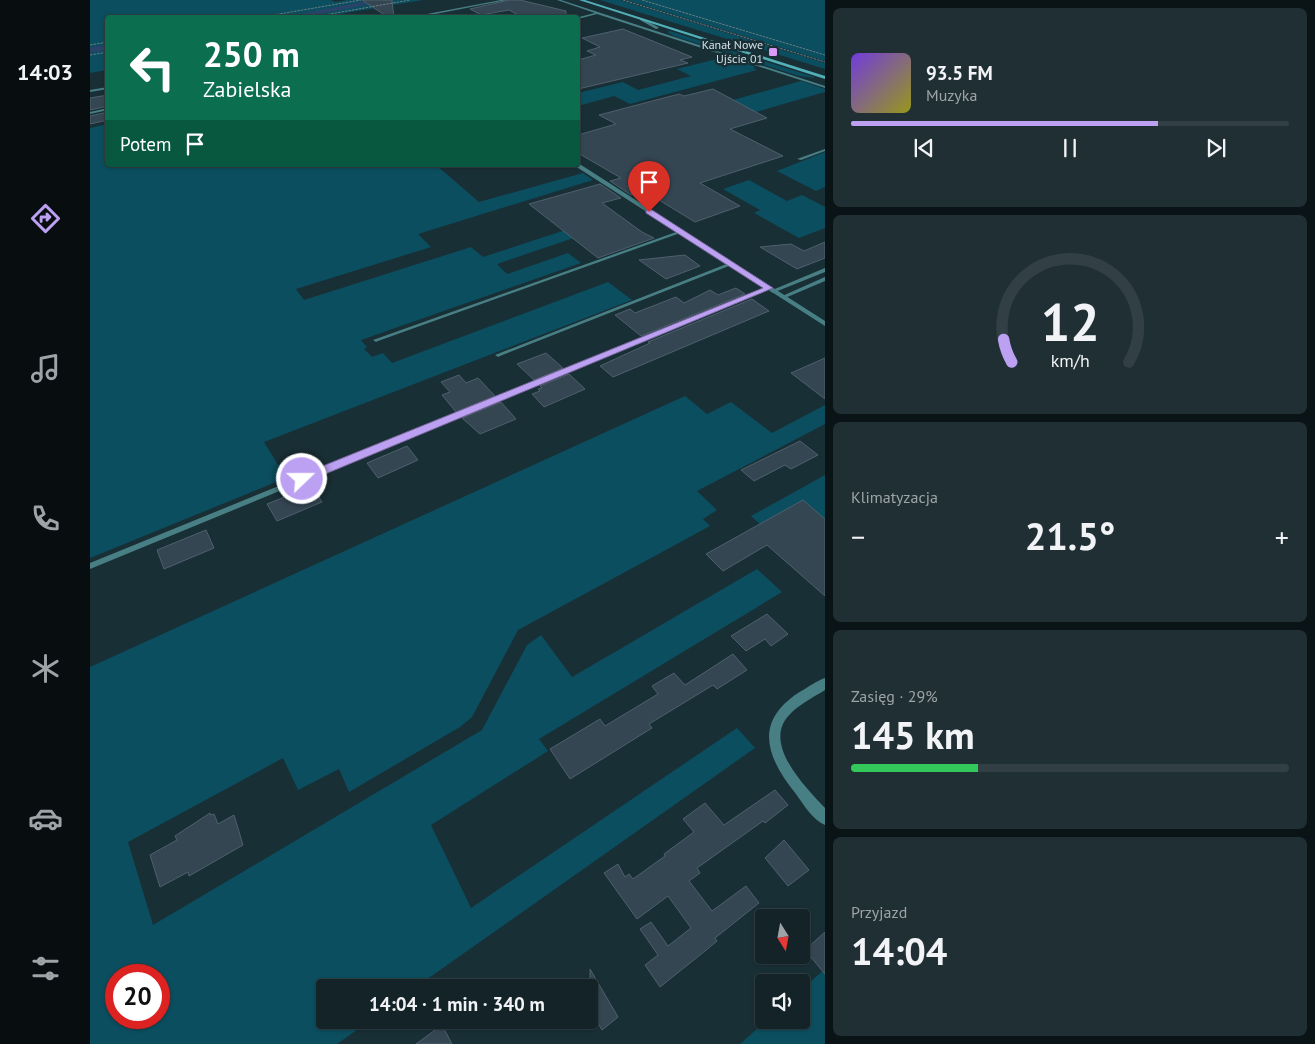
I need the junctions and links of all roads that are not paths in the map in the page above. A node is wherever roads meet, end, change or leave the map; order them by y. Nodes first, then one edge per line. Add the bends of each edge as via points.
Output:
1 (506, 0) edge
2 (558, 0) edge
3 (581, 0) edge
4 (594, 0) edge
5 (598, 13) junction
6 (424, 15) edge
7 (580, 17) edge
8 (641, 19) junction
9 (666, 35) junction
10 (825, 73) edge
11 (825, 78) edge
12 (825, 87) edge
13 (105, 88) edge
14 (90, 91) edge
15 (105, 110) edge
16 (90, 113) edge
17 (825, 150) edge
18 (799, 159) dead end
19 (580, 167) edge
20 (681, 232) junction
21 (731, 264) junction
22 (825, 270) edge
23 (825, 279) edge
24 (771, 289) junction
25 (783, 297) junction
26 (825, 324) edge
27 (376, 340) dead end
28 (498, 355) dead end
29 (90, 566) edge
30 (825, 682) edge
31 (825, 818) edge

1 - 6 lane
2 - 5 lane
3 - 8 main road
4 - 10 main road
5 - 7 lane
5 - 9 lane
8 - 9 lane
8 - 11 main road
9 - 12 lane
13 - 14 lane
15 - 16 lane
17 - 18 lane
19 - 20 street
20 - 21 street
20 - 27 lane
21 - 24 street
21 - 28 lane
22 - 24 lane
23 - 25 lane
24 - 25 street
24 - 29 lane
25 - 26 street
30 - 31 street via 786,710 775,726 775,746 791,780

